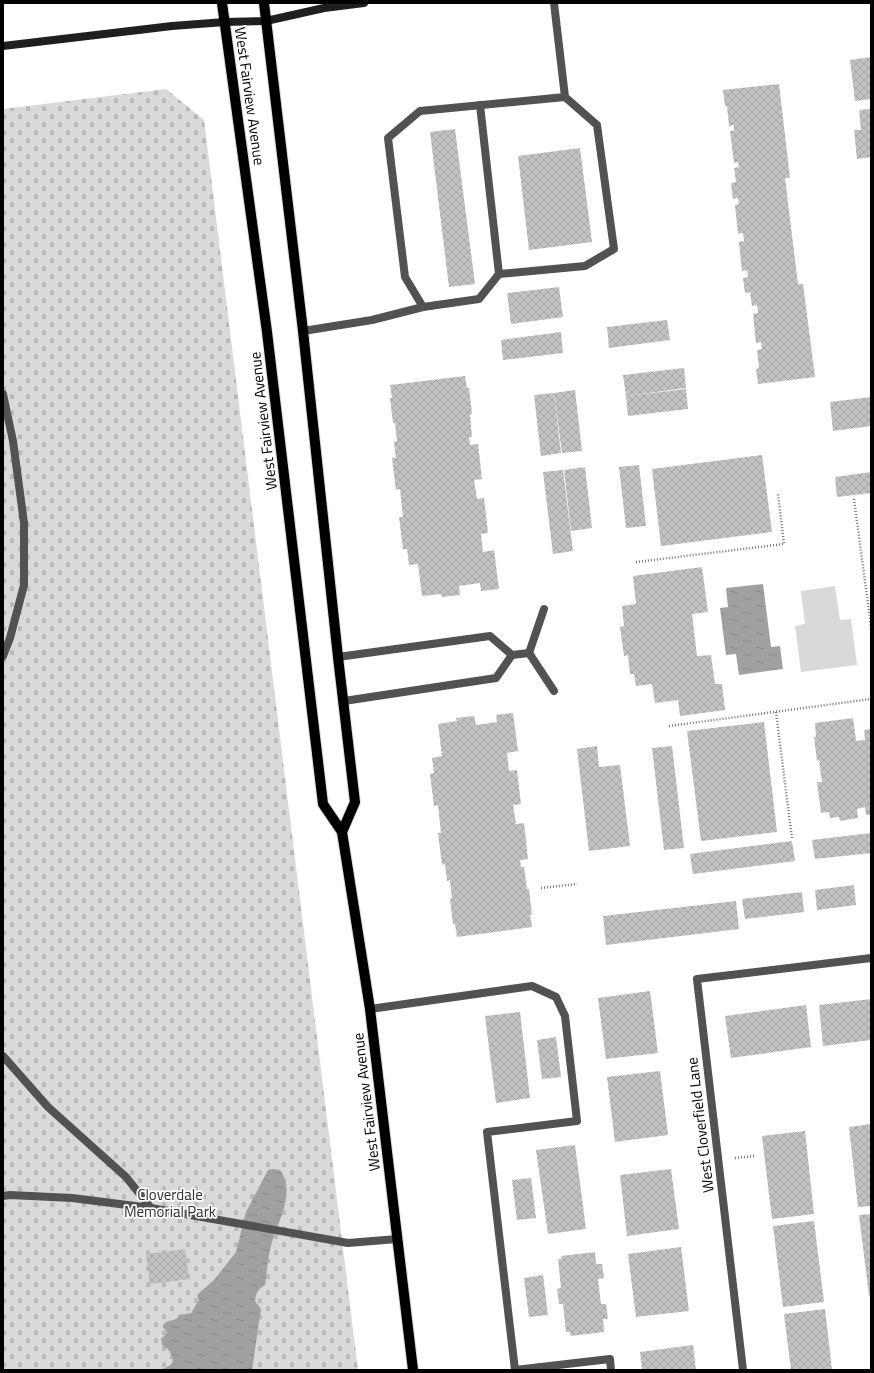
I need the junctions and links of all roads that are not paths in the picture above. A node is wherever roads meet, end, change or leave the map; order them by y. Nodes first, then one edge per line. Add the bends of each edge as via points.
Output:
1 (222, 3) edge
2 (264, 3) edge
3 (364, 3) edge
4 (554, 3) edge
5 (266, 21) junction
6 (225, 22) junction
7 (3, 46) edge
8 (566, 97) junction
9 (480, 105) junction
10 (499, 274) junction
11 (423, 306) junction
12 (303, 331) junction
13 (3, 394) edge
14 (544, 609) dead end
15 (529, 653) junction
16 (512, 655) junction
17 (3, 656) edge
18 (338, 656) junction
19 (554, 691) dead end
20 (344, 700) junction
21 (342, 832) junction
22 (871, 958) edge
23 (370, 1009) junction
24 (3, 1056) edge
25 (3, 1196) edge
26 (151, 1208) junction
27 (397, 1239) junction
28 (414, 1370) edge
29 (611, 1370) edge
30 (743, 1370) edge

1 - 6 main road, West Fairview Avenue
2 - 5 main road, West Fairview Avenue
3 - 5 main road via 324,8
4 - 8 street
5 - 6 main road
5 - 12 main road, West Fairview Avenue
6 - 7 main road
6 - 21 main road, West Fairview Avenue via 268,340 323,804
8 - 9 street
8 - 10 street via 597,125 614,249 585,266
9 - 10 street
9 - 11 street via 420,111 388,138 405,277
10 - 11 street via 479,299
11 - 12 street via 372,320
12 - 18 main road, West Fairview Avenue
13 - 17 street via 13,440 24,523 24,585
14 - 15 street
15 - 16 street
15 - 19 street
16 - 18 street via 490,636
16 - 20 street via 496,678
18 - 20 main road, West Fairview Avenue
20 - 21 main road, West Fairview Avenue via 355,802
21 - 23 main road, West Fairview Avenue
22 - 30 street, West Cloverfield Lane via 697,979
23 - 27 main road, West Fairview Avenue
23 - 29 street via 532,986 556,997 565,1016 577,1121 487,1132 515,1370 610,1359
24 - 26 street via 48,1107 126,1177
25 - 26 street via 72,1198
26 - 27 street via 348,1243
27 - 28 main road, West Fairview Avenue

